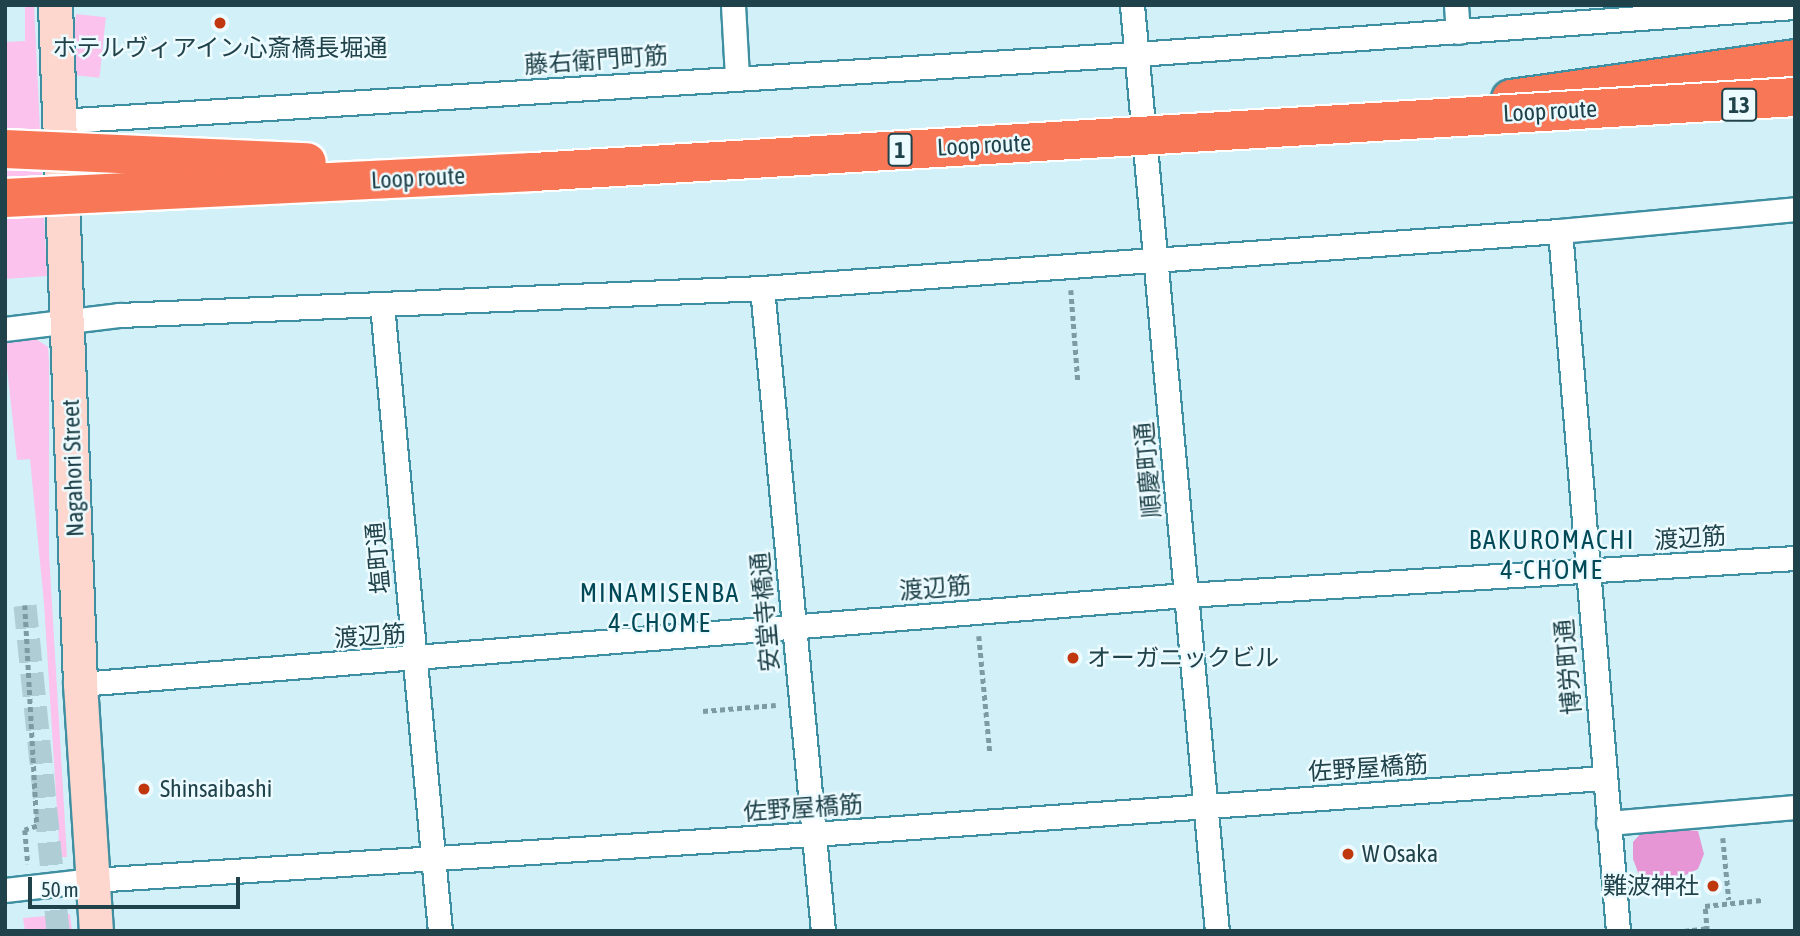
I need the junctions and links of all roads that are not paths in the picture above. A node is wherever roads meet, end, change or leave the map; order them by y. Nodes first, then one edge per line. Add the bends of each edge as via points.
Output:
1 (55, 5) edge
2 (733, 5) edge
3 (1132, 5) edge
4 (1456, 5) edge
5 (1795, 7) edge
6 (1458, 32) junction
7 (1137, 54) junction
8 (1795, 59) edge
9 (737, 77) junction
10 (1795, 97) edge
11 (1683, 104) junction
12 (1795, 107) edge
13 (59, 121) junction
14 (1339, 123) junction
15 (5, 149) edge
16 (533, 172) junction
17 (5, 198) edge
18 (1795, 209) edge
19 (1560, 231) junction
20 (1156, 261) junction
21 (762, 288) junction
22 (382, 305) junction
23 (68, 323) junction
24 (5, 329) edge
25 (1795, 558) edge
26 (1587, 571) junction
27 (1185, 595) junction
28 (793, 626) junction
29 (413, 659) junction
30 (80, 684) junction
31 (1604, 778) junction
32 (1204, 805) junction
33 (1795, 807) edge
34 (1608, 823) junction
35 (813, 834) junction
36 (432, 858) junction
37 (92, 880) junction
38 (5, 890) edge
39 (96, 931) edge
40 (440, 931) edge
41 (822, 931) edge
42 (1217, 931) edge
43 (1618, 931) edge

1 - 13 main road, Nagahori Street
2 - 9 street
3 - 7 street, 順慶町通
4 - 6 street
5 - 6 street, 藤右衛門町筋
6 - 7 street, 藤右衛門町筋
7 - 9 street, 藤右衛門町筋
7 - 20 street, 順慶町通
8 - 14 highway, bridge
9 - 13 street, 藤右衛門町筋
10 - 11 highway, Loop route / 1, bridge
11 - 12 highway, 13, bridge
11 - 14 highway, Loop route / 1, bridge
13 - 23 main road, Nagahori Street
14 - 16 highway, Loop route / 1, bridge
15 - 16 highway, bridge
16 - 17 highway, Loop route / 1, bridge
18 - 19 street
19 - 20 street
19 - 26 street, 博労町通
20 - 21 street
20 - 27 street, 順慶町通
21 - 22 street
21 - 28 street, 安堂寺橋通
22 - 23 street via 119,315
22 - 29 street, 塩町通
23 - 24 street
23 - 30 main road, Nagahori Street
25 - 26 street, 渡辺筋
26 - 27 street, 渡辺筋
26 - 31 street, 博労町通
27 - 28 street, 渡辺筋
27 - 32 street, 順慶町通
28 - 29 street, 渡辺筋
28 - 35 street, 安堂寺橋通
29 - 30 street, 渡辺筋
29 - 36 street, 塩町通
30 - 37 main road, Nagahori Street
31 - 32 street, 佐野屋橋筋
31 - 34 street, 博労町通
32 - 35 street, 佐野屋橋筋
32 - 42 street, 順慶町通
33 - 34 street
34 - 43 street, 博労町通
35 - 36 street, 佐野屋橋筋
35 - 41 street, 安堂寺橋通
36 - 37 street, 佐野屋橋筋
36 - 40 street, 塩町通
37 - 38 street, 佐野屋橋筋
37 - 39 main road, Nagahori Street

